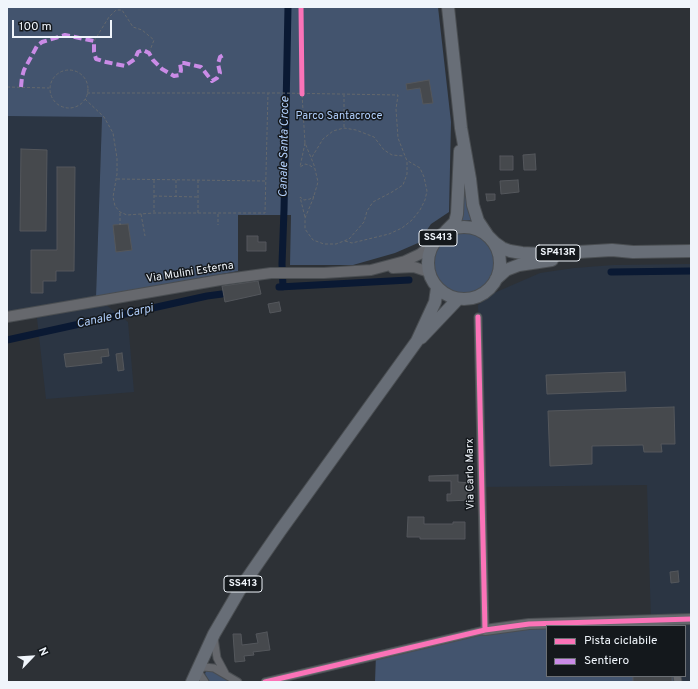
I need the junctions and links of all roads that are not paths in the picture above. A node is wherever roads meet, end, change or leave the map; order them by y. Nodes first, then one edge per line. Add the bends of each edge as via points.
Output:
1 (448, 7) edge
2 (461, 128) junction
3 (444, 233) junction
4 (488, 236) junction
5 (433, 244) junction
6 (691, 251) edge
7 (633, 252) junction
8 (379, 269) junction
9 (429, 272) junction
10 (496, 279) junction
11 (437, 288) junction
12 (458, 299) junction
13 (7, 316) edge
14 (478, 317) dead end
15 (418, 341) junction
16 (691, 619) edge
17 (676, 623) edge
18 (485, 630) junction
19 (214, 634) junction
20 (197, 670) junction
21 (227, 675) junction
22 (192, 682) edge
23 (206, 682) edge
24 (238, 682) edge
25 (265, 682) edge

1 - 2 main road, SS413
2 - 3 main road, SS413 via 457,214 455,222
2 - 4 main road, SS413 via 473,205 478,221
3 - 4 main road, SS413 via 456,228 470,227
3 - 5 main road, SS413
4 - 7 main road, SP413R via 502,248 522,253 612,250
4 - 10 main road, SS413 via 498,251 500,260 500,270
5 - 8 main road, Via Mulini Esterna via 405,261
5 - 9 main road, SS413 via 429,253
6 - 7 main road, SP413R
7 - 10 main road, SP413R via 614,256 533,262 506,270
8 - 9 main road, Via Mulini Esterna via 414,267
8 - 13 main road, Via Mulini Esterna via 359,272 271,272
9 - 11 main road, SS413
10 - 12 main road via 481,295
11 - 12 main road
11 - 15 main road, SS413 via 435,302
12 - 15 main road, SS413
14 - 18 street, Via Carlo Marx
15 - 19 main road, SS413 via 280,530 242,586
16 - 17 main road
17 - 18 main road via 529,624
18 - 25 street
19 - 20 main road, SS413
19 - 21 street via 217,658
20 - 21 street via 204,667 214,668
20 - 22 main road, SS413
20 - 23 street
21 - 24 street

